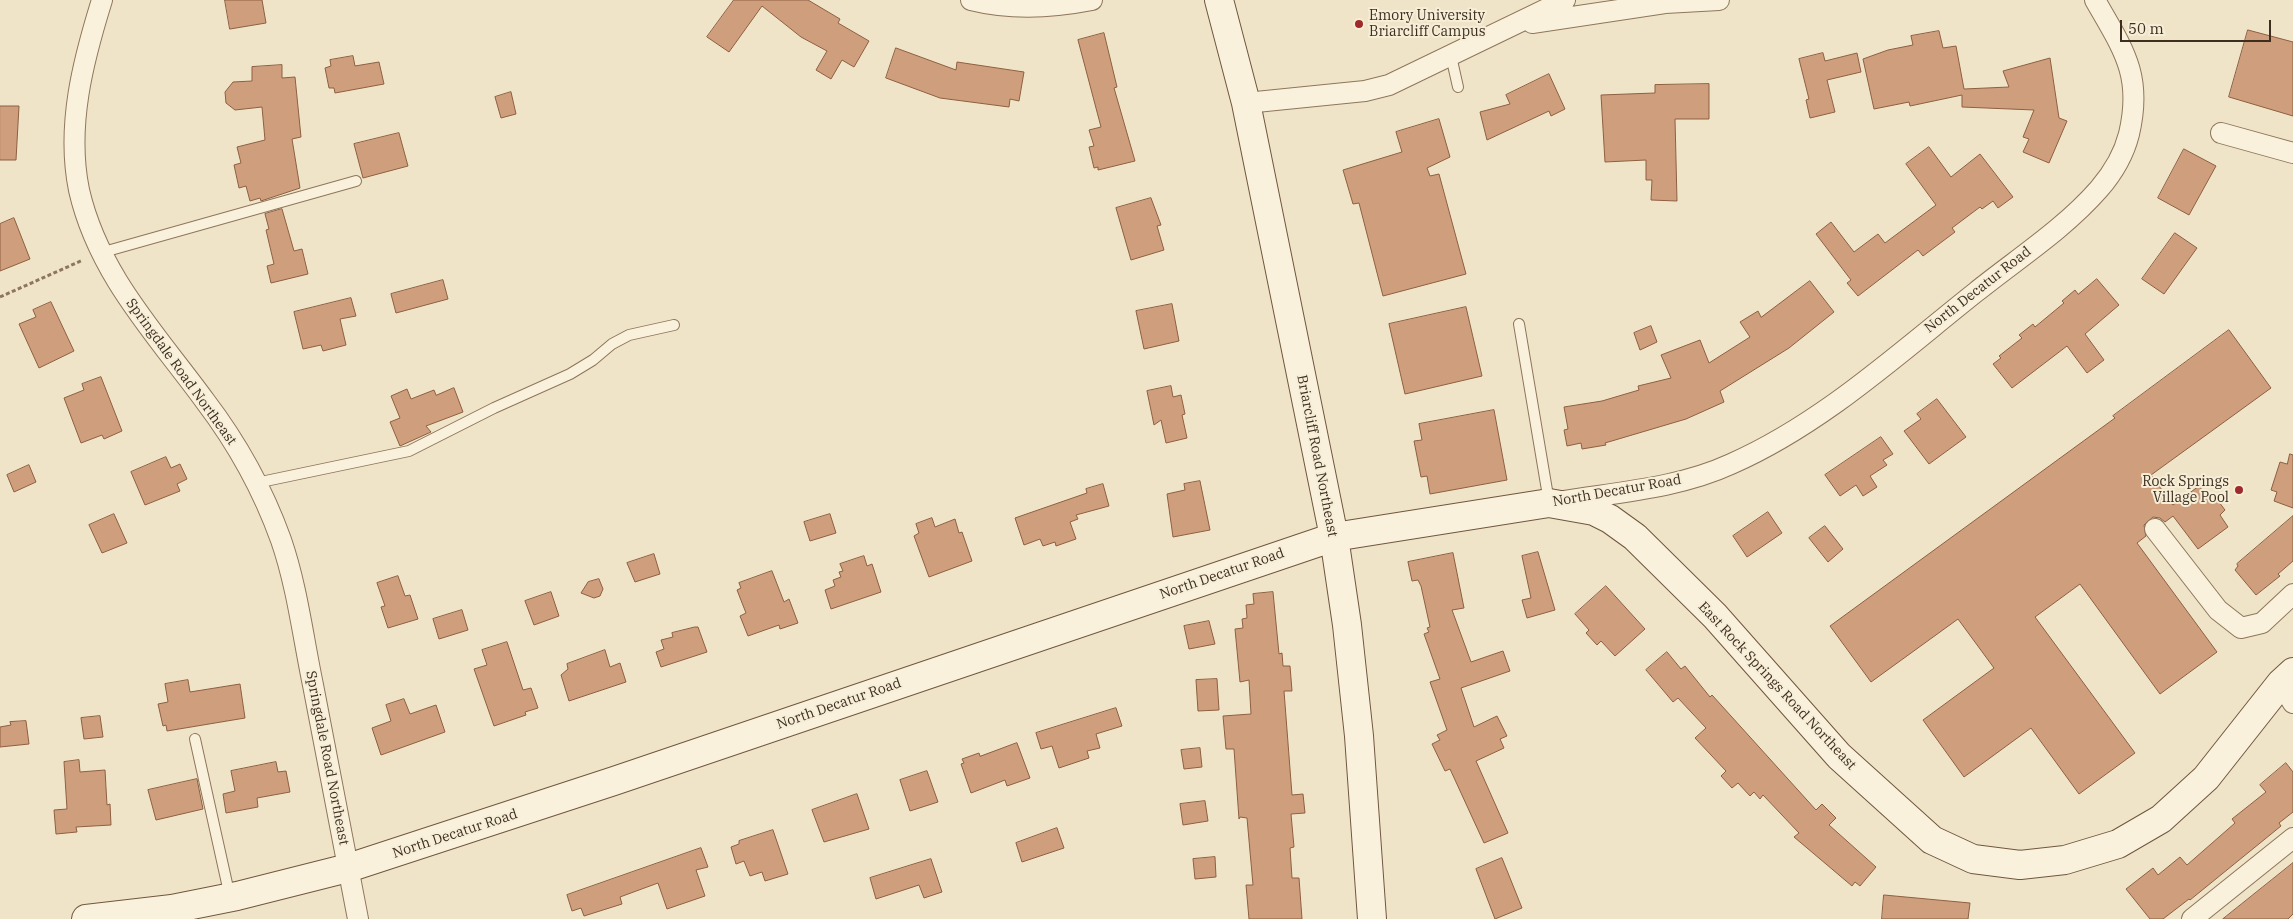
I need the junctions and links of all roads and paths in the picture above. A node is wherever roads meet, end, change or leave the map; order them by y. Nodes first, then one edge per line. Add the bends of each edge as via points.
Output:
1 (102, 0) edge
2 (971, 0) edge
3 (1092, 0) edge
4 (1219, 0) edge
5 (1565, 0) edge
6 (1719, 0) edge
7 (2095, 0) edge
8 (1664, 2) edge
9 (1512, 27) junction
10 (1451, 56) junction
11 (1458, 87) dead end
12 (1246, 103) junction
13 (2221, 133) dead end
14 (2293, 153) edge
15 (356, 181) dead end
16 (100, 253) junction
17 (0, 297) edge
18 (1519, 324) dead end
19 (674, 325) dead end
20 (256, 483) junction
21 (1549, 503) junction
22 (2155, 529) dead end
23 (1334, 537) junction
24 (2293, 594) edge
25 (2289, 686) edge
26 (194, 739) dead end
27 (2293, 838) edge
28 (348, 868) junction
29 (230, 898) junction
30 (86, 919) edge
31 (358, 919) edge
32 (1372, 919) edge
33 (2192, 919) edge

1 - 16 street, Springdale Road Northeast via 80,74 76,118 79,188
2 - 3 street via 995,6 1029,8
4 - 12 main road, Briarcliff Road Northeast
5 - 9 street
6 - 8 street
7 - 21 street, North Decatur Road via 2128,60 2134,106 2128,136 2112,173 2073,215 1852,390 1756,453 1698,477
8 - 9 street
9 - 10 street
10 - 11 lane
10 - 12 street via 1389,85 1365,91
12 - 23 main road, Briarcliff Road Northeast
13 - 14 street
15 - 16 lane
16 - 17 path
16 - 20 street, Springdale Road Northeast via 136,312 212,410
18 - 21 lane
19 - 20 lane via 629,335 570,374 409,451
20 - 28 street, Springdale Road Northeast via 290,571
21 - 23 main road, North Decatur Road
21 - 25 main road, East Rock Springs Road Northeast via 1594,511 1635,537 1715,616 1839,756 1932,840 1973,859 2020,865 2065,860 2118,844 2161,819 2206,778
22 - 24 street via 2218,610 2241,628 2262,623
23 - 28 main road, North Decatur Road
23 - 32 main road, Briarcliff Road Northeast via 1359,736
26 - 29 lane
27 - 33 street
28 - 29 main road, North Decatur Road
28 - 31 street, Springdale Road Northeast
29 - 30 main road, North Decatur Road via 172,909

